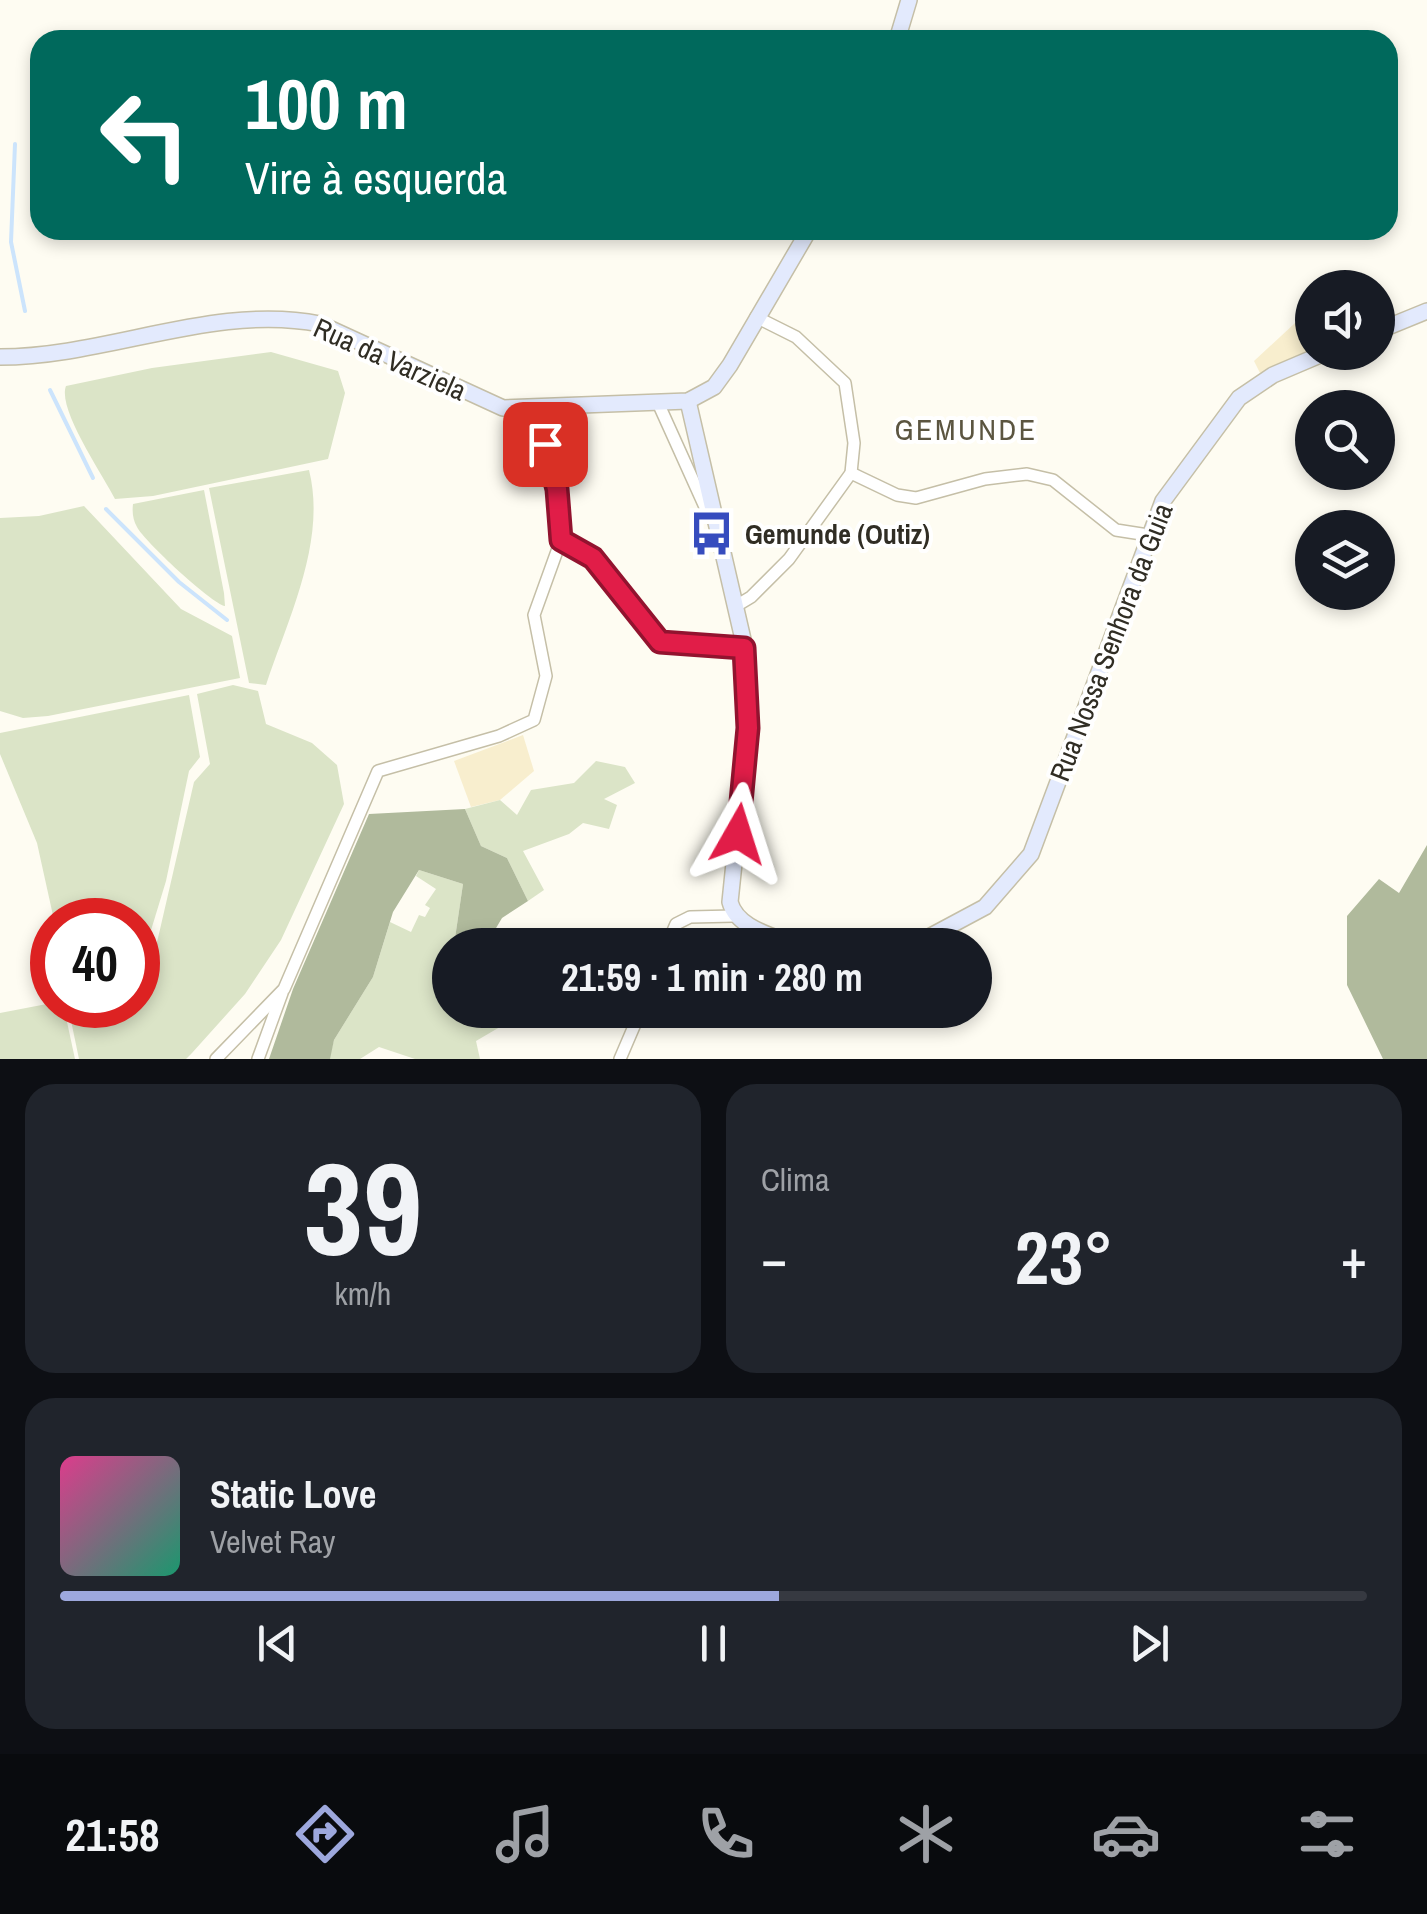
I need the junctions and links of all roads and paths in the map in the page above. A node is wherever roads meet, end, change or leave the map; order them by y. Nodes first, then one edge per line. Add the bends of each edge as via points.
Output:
1 (909, 0) edge
2 (900, 30) edge
3 (804, 240) edge
4 (1427, 311) edge
5 (756, 318) junction
6 (1395, 324) edge
7 (0, 357) edge
8 (1295, 366) edge
9 (688, 401) junction
10 (659, 405) junction
11 (518, 410) junction
12 (851, 473) junction
13 (718, 522) junction
14 (1148, 535) junction
15 (561, 540) junction
16 (736, 606) junction
17 (744, 648) junction
18 (734, 916) junction
19 (674, 928) edge
20 (759, 928) edge
21 (946, 928) edge
22 (284, 989) junction
23 (634, 1028) edge
24 (216, 1059) edge
25 (258, 1059) edge
26 (620, 1059) edge

1 - 2 street
3 - 5 street
4 - 6 street
5 - 9 street via 714,387
5 - 12 street via 796,337 845,383 852,408
7 - 11 street, Rua da Varziela via 47,357 250,318 288,317 320,324 480,401
8 - 14 street, Rua Nossa Senhora da Guia via 1240,398 1163,501
9 - 10 street, Rua da Varziela
9 - 13 street
10 - 11 street, Rua da Varziela
10 - 13 street via 711,520
11 - 15 street via 545,444
12 - 14 street via 916,498 1027,474 1053,480 1116,530
12 - 16 street via 789,559
13 - 16 street
14 - 21 street, Rua Nossa Senhora da Guia via 1030,854 985,907
15 - 17 street via 593,558 660,642
15 - 22 street via 534,615 546,676 534,720 378,772
16 - 17 street
17 - 18 street via 748,728 731,888
18 - 19 street via 690,917
18 - 20 street
22 - 24 street
22 - 25 street
23 - 26 street

